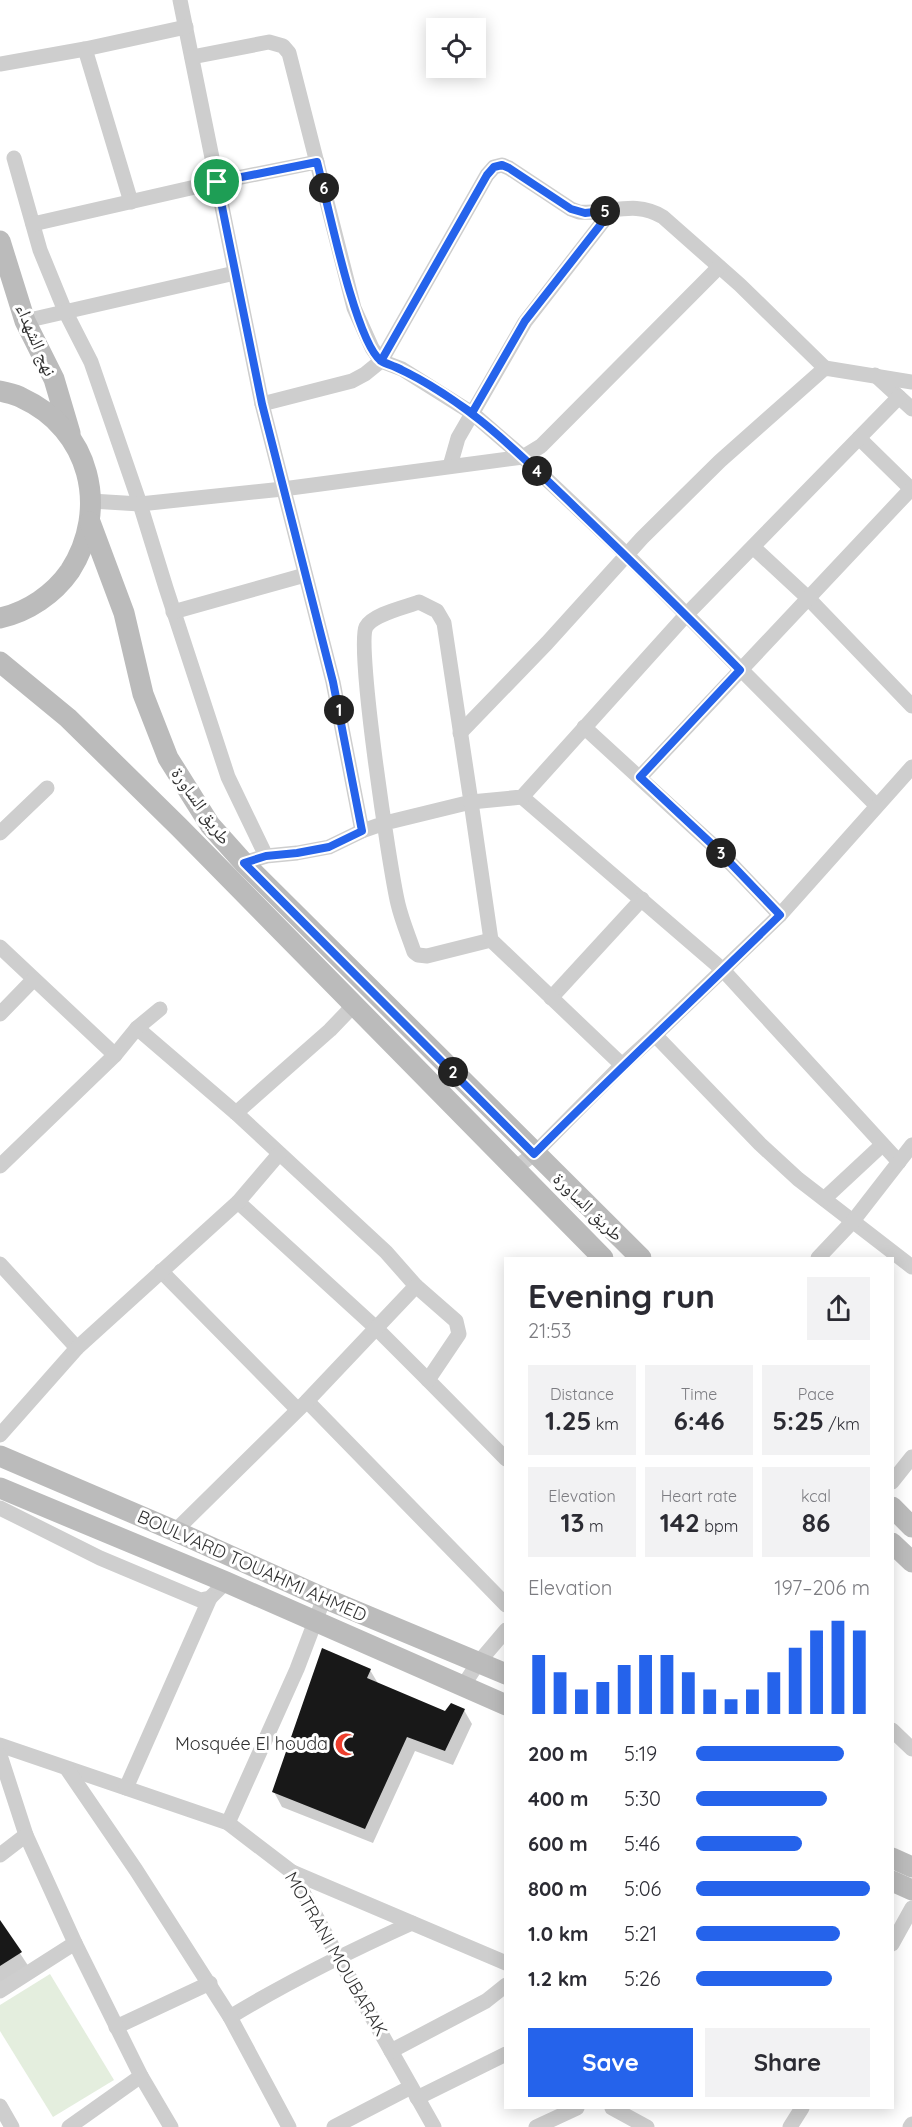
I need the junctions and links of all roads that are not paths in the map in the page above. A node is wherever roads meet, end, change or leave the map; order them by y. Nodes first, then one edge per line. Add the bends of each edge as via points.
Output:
1 (180, 0) edge
2 (186, 27) junction
3 (85, 49) junction
4 (192, 57) junction
5 (0, 64) edge
6 (14, 158) dead end
7 (317, 162) junction
8 (217, 182) junction
9 (131, 202) junction
10 (612, 210) junction
11 (33, 224) junction
12 (0, 241) edge
13 (719, 267) junction
14 (235, 273) junction
15 (65, 311) junction
16 (25, 321) junction
17 (381, 361) junction
18 (825, 368) junction
19 (875, 375) junction
20 (912, 382) edge
21 (0, 391) edge
22 (899, 397) junction
23 (262, 404) junction
24 (912, 409) edge
25 (472, 413) junction
26 (859, 438) junction
27 (72, 440) junction
28 (523, 457) junction
29 (450, 466) junction
30 (283, 489) junction
31 (912, 490) edge
32 (91, 501) junction
33 (140, 504) junction
34 (90, 522) junction
35 (753, 547) junction
36 (627, 555) junction
37 (305, 575) junction
38 (808, 598) junction
39 (173, 612) junction
40 (687, 615) junction
41 (0, 618) edge
42 (0, 662) edge
43 (740, 670) junction
44 (912, 706) edge
45 (584, 727) junction
46 (460, 733) junction
47 (912, 767) edge
48 (640, 777) junction
49 (47, 788) dead end
50 (522, 797) junction
51 (471, 802) junction
52 (876, 805) junction
53 (385, 824) junction
54 (362, 831) junction
55 (0, 833) edge
56 (266, 856) junction
57 (244, 863) junction
58 (642, 899) junction
59 (780, 915) junction
60 (491, 940) junction
61 (0, 947) edge
62 (723, 970) junction
63 (33, 980) junction
64 (551, 998) junction
65 (354, 1005) junction
66 (160, 1009) dead end
67 (0, 1014) edge
68 (137, 1028) junction
69 (655, 1035) junction
70 (115, 1055) junction
71 (622, 1065) junction
72 (236, 1113) junction
73 (882, 1145) junction
74 (912, 1145) edge
75 (279, 1154) junction
76 (534, 1154) junction
77 (899, 1162) junction
78 (0, 1166) edge
79 (514, 1169) junction
80 (824, 1199) junction
81 (238, 1202) junction
82 (853, 1221) junction
83 (602, 1257) edge
84 (640, 1257) edge
85 (819, 1257) edge
86 (0, 1264) edge
87 (912, 1267) edge
88 (162, 1271) junction
89 (416, 1286) junction
90 (375, 1328) junction
91 (77, 1348) junction
92 (428, 1380) junction
93 (302, 1405) junction
94 (0, 1435) edge
95 (0, 1456) edge
96 (912, 1456) edge
97 (504, 1457) edge
98 (894, 1479) edge
99 (0, 1488) edge
100 (0, 1508) edge
101 (894, 1509) edge
102 (912, 1527) edge
103 (175, 1531) junction
104 (894, 1545) edge
105 (912, 1562) edge
106 (226, 1582) junction
107 (210, 1598) junction
108 (324, 1598) junction
109 (504, 1603) edge
110 (314, 1620) junction
111 (504, 1632) edge
112 (478, 1663) junction
113 (504, 1673) edge
114 (463, 1686) junction
115 (504, 1704) edge
116 (894, 1731) edge
117 (910, 1742) edge
118 (0, 1745) edge
119 (0, 1755) edge
120 (67, 1769) junction
121 (126, 1788) junction
122 (228, 1822) junction
123 (26, 1835) junction
124 (0, 1855) edge
125 (894, 1859) edge
126 (912, 1867) edge
127 (292, 1872) junction
128 (894, 1882) edge
129 (912, 1890) edge
130 (912, 1908) edge
131 (412, 1923) junction
132 (894, 1940) edge
133 (75, 1942) junction
134 (338, 1957) junction
135 (504, 1962) edge
136 (210, 1983) junction
137 (504, 1986) edge
138 (0, 1991) edge
139 (230, 2017) junction
140 (116, 2027) junction
141 (391, 2051) junction
142 (504, 2055) edge
143 (141, 2076) junction
144 (414, 2092) junction
145 (0, 2106) edge
146 (576, 2109) edge
147 (614, 2109) edge
148 (800, 2109) edge
149 (561, 2121) edge
150 (85, 2122) edge
151 (12, 2127) edge
152 (69, 2127) edge
153 (171, 2127) edge
154 (289, 2127) edge
155 (334, 2127) edge
156 (434, 2127) edge
157 (536, 2127) edge
158 (647, 2127) edge
159 (790, 2127) edge

1 - 2 street
2 - 3 street
2 - 4 street
3 - 5 street
3 - 9 street
4 - 7 street via 269,42 283,46 290,53
4 - 8 street
6 - 11 street
7 - 8 street
7 - 17 street via 354,308
8 - 9 street
8 - 14 street
9 - 11 street
10 - 13 street via 632,207 654,211
10 - 17 street via 579,212 509,168 494,167
10 - 25 street via 525,321
11 - 15 street
12 - 16 main road, نهج الشهداء
13 - 18 street
13 - 28 street via 541,446
14 - 15 street
14 - 23 street
15 - 16 street
15 - 33 street via 91,362
16 - 27 main road, نهج الشهداء via 54,380
17 - 23 street via 352,381
17 - 25 street via 402,369
18 - 19 street
18 - 36 street via 720,461
19 - 20 street
19 - 22 street
21 - 27 main road via 21,397 50,415
22 - 24 street
22 - 26 street
23 - 30 street
25 - 28 street
25 - 29 street via 458,438
26 - 31 street
26 - 35 street
27 - 32 main road via 89,479
28 - 29 street
28 - 36 street
29 - 30 street
30 - 33 street
30 - 37 street
31 - 38 street
32 - 33 street
32 - 34 main road
33 - 39 street
34 - 41 main road via 80,555 61,584 35,605
34 - 57 main road, طريق الساورة via 124,613 143,694 168,758 210,825
35 - 38 street
35 - 40 street
36 - 40 street
36 - 46 street
37 - 39 street
37 - 54 street via 333,682
38 - 43 street
38 - 44 street
39 - 56 street via 228,777
40 - 43 street
40 - 45 street
42 - 65 main road, طريق الساورة via 68,718
43 - 48 street
43 - 52 street
45 - 48 street
45 - 50 street
46 - 51 street
46 - 53 street via 444,623 437,611 420,603 373,619 366,628 364,653
47 - 52 street
48 - 59 street
49 - 55 street
50 - 51 street
50 - 58 street
51 - 53 street
51 - 60 street
52 - 59 street
53 - 54 street
53 - 60 street via 398,904 414,952 427,956
54 - 56 street via 329,847
56 - 57 street
57 - 76 main road, طريق الساورة
58 - 62 street
58 - 64 street
59 - 62 street
60 - 64 street
61 - 63 street
62 - 69 street
62 - 73 street
63 - 67 street
63 - 70 street
64 - 71 street
65 - 72 street
65 - 79 main road, طريق الساورة
66 - 68 street
68 - 70 street
68 - 72 street
69 - 71 street
69 - 80 street via 759,1144
70 - 78 street
71 - 76 street
72 - 75 street
73 - 77 street
73 - 80 street
74 - 77 street
75 - 81 street
75 - 89 street via 386,1252
76 - 79 street
76 - 84 main road, طريق الساورة
77 - 82 street
79 - 83 main road, طريق الساورة
80 - 82 street
81 - 88 street
81 - 90 street
82 - 85 street
82 - 87 street
86 - 91 street
88 - 91 street
88 - 93 street
89 - 90 street
89 - 92 street via 456,1321 459,1329
90 - 92 street
90 - 93 street
91 - 94 street
92 - 97 street
93 - 103 street
93 - 109 street
95 - 103 main road, BOULVARD TOUAHMI AHMED
96 - 98 street
99 - 106 main road, BOULVARD TOUAHMI AHMED
100 - 107 street via 100,1558 200,1600
101 - 102 main road
103 - 108 main road, BOULVARD TOUAHMI AHMED
104 - 105 main road
106 - 107 street
106 - 110 main road, BOULVARD TOUAHMI AHMED
107 - 121 street
108 - 110 street
108 - 112 main road, BOULVARD TOUAHMI AHMED
110 - 114 main road, BOULVARD TOUAHMI AHMED
110 - 122 street via 297,1669
111 - 112 street
112 - 113 main road, BOULVARD TOUAHMI AHMED
112 - 114 street
114 - 115 main road, BOULVARD TOUAHMI AHMED
116 - 117 street
118 - 120 street, MOTRANI MOUBARAK
119 - 123 street
120 - 121 street, MOTRANI MOUBARAK
120 - 136 street
121 - 122 street, MOTRANI MOUBARAK
122 - 127 street, MOTRANI MOUBARAK
123 - 124 street
123 - 133 street
125 - 126 main road
127 - 131 street
127 - 134 street, MOTRANI MOUBARAK
128 - 129 main road
130 - 132 street
131 - 134 street
131 - 135 street
133 - 138 street
133 - 140 street
134 - 139 street
134 - 141 street, MOTRANI MOUBARAK
136 - 139 street
136 - 140 street
137 - 141 street via 486,2001
139 - 154 street
140 - 143 street
141 - 144 street, MOTRANI MOUBARAK
142 - 144 street
143 - 150 street
143 - 153 street
144 - 155 street
144 - 156 street, MOTRANI MOUBARAK
145 - 151 street
146 - 149 street
147 - 158 street
148 - 159 street
149 - 157 street
150 - 152 street

